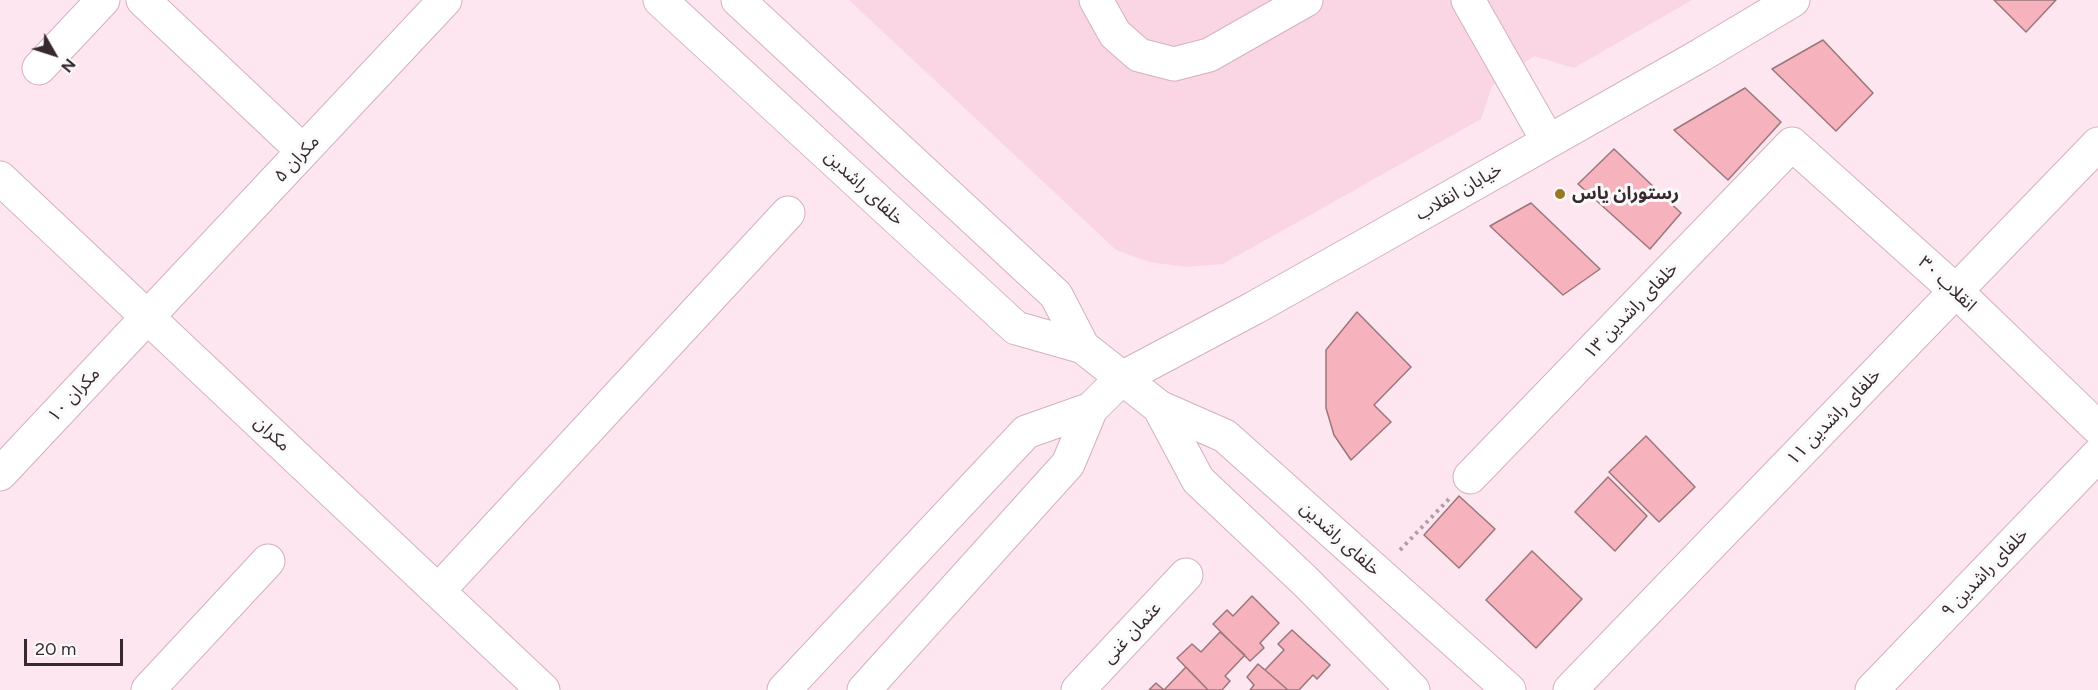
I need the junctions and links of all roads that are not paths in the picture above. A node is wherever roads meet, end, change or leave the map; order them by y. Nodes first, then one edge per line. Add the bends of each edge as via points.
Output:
1 (103, 0) edge
2 (143, 0) edge
3 (445, 0) edge
4 (660, 0) edge
5 (738, 0) edge
6 (1096, 0) edge
7 (1306, 0) edge
8 (1793, 0) edge
9 (1466, 1) edge
10 (39, 68) dead end
11 (1548, 141) junction
12 (1792, 144) joint
13 (2098, 144) edge
14 (303, 151) junction
15 (0, 178) edge
16 (788, 213) dead end
17 (1956, 291) junction
18 (147, 317) junction
19 (1083, 347) junction
20 (1122, 378) junction
21 (1159, 407) junction
22 (1091, 409) junction
23 (2098, 428) edge
24 (2098, 455) edge
25 (0, 474) edge
26 (1470, 477) road end
27 (268, 561) dead end
28 (1186, 575) dead end
29 (438, 591) junction
30 (148, 690) edge
31 (543, 690) edge
32 (784, 690) edge
33 (864, 690) edge
34 (1078, 690) edge
35 (1413, 690) edge
36 (1509, 690) edge
37 (1570, 690) edge
38 (1872, 690) edge

1 - 10 street
2 - 14 street
3 - 14 street, مکران ۵
4 - 19 street, خلفای راشدین via 1016,328
5 - 19 street, خلفای راشدین via 1056,295
6 - 7 street via 1115,34 1139,55 1174,64 1209,55
8 - 11 street, خیابان انقلاب
9 - 11 street
11 - 20 street, خیابان انقلاب via 1254,309
12 - 17 street, انقلاب ۳۰
12 - 26 street, خلفای راشدین ۱۳
13 - 17 street, خلفای راشدین ۱۱
14 - 18 street, مکران ۵
15 - 18 street, مکران
16 - 29 street
17 - 23 street, انقلاب ۳۰
17 - 37 street, خلفای راشدین ۱۱
18 - 25 street, مکران ۱۰
18 - 29 street, مکران
19 - 20 street, خلفای راشدین
20 - 21 street, خلفای راشدین
20 - 22 street, خیابان انقلاب
21 - 35 street, خلفای راشدین via 1198,480
21 - 36 street, خلفای راشدین via 1225,436
22 - 32 street via 1026,432
22 - 33 street via 1068,464
24 - 38 street, خلفای راشدین ۹
27 - 30 street
28 - 34 street, عثمان غنی
29 - 31 street, مکران

